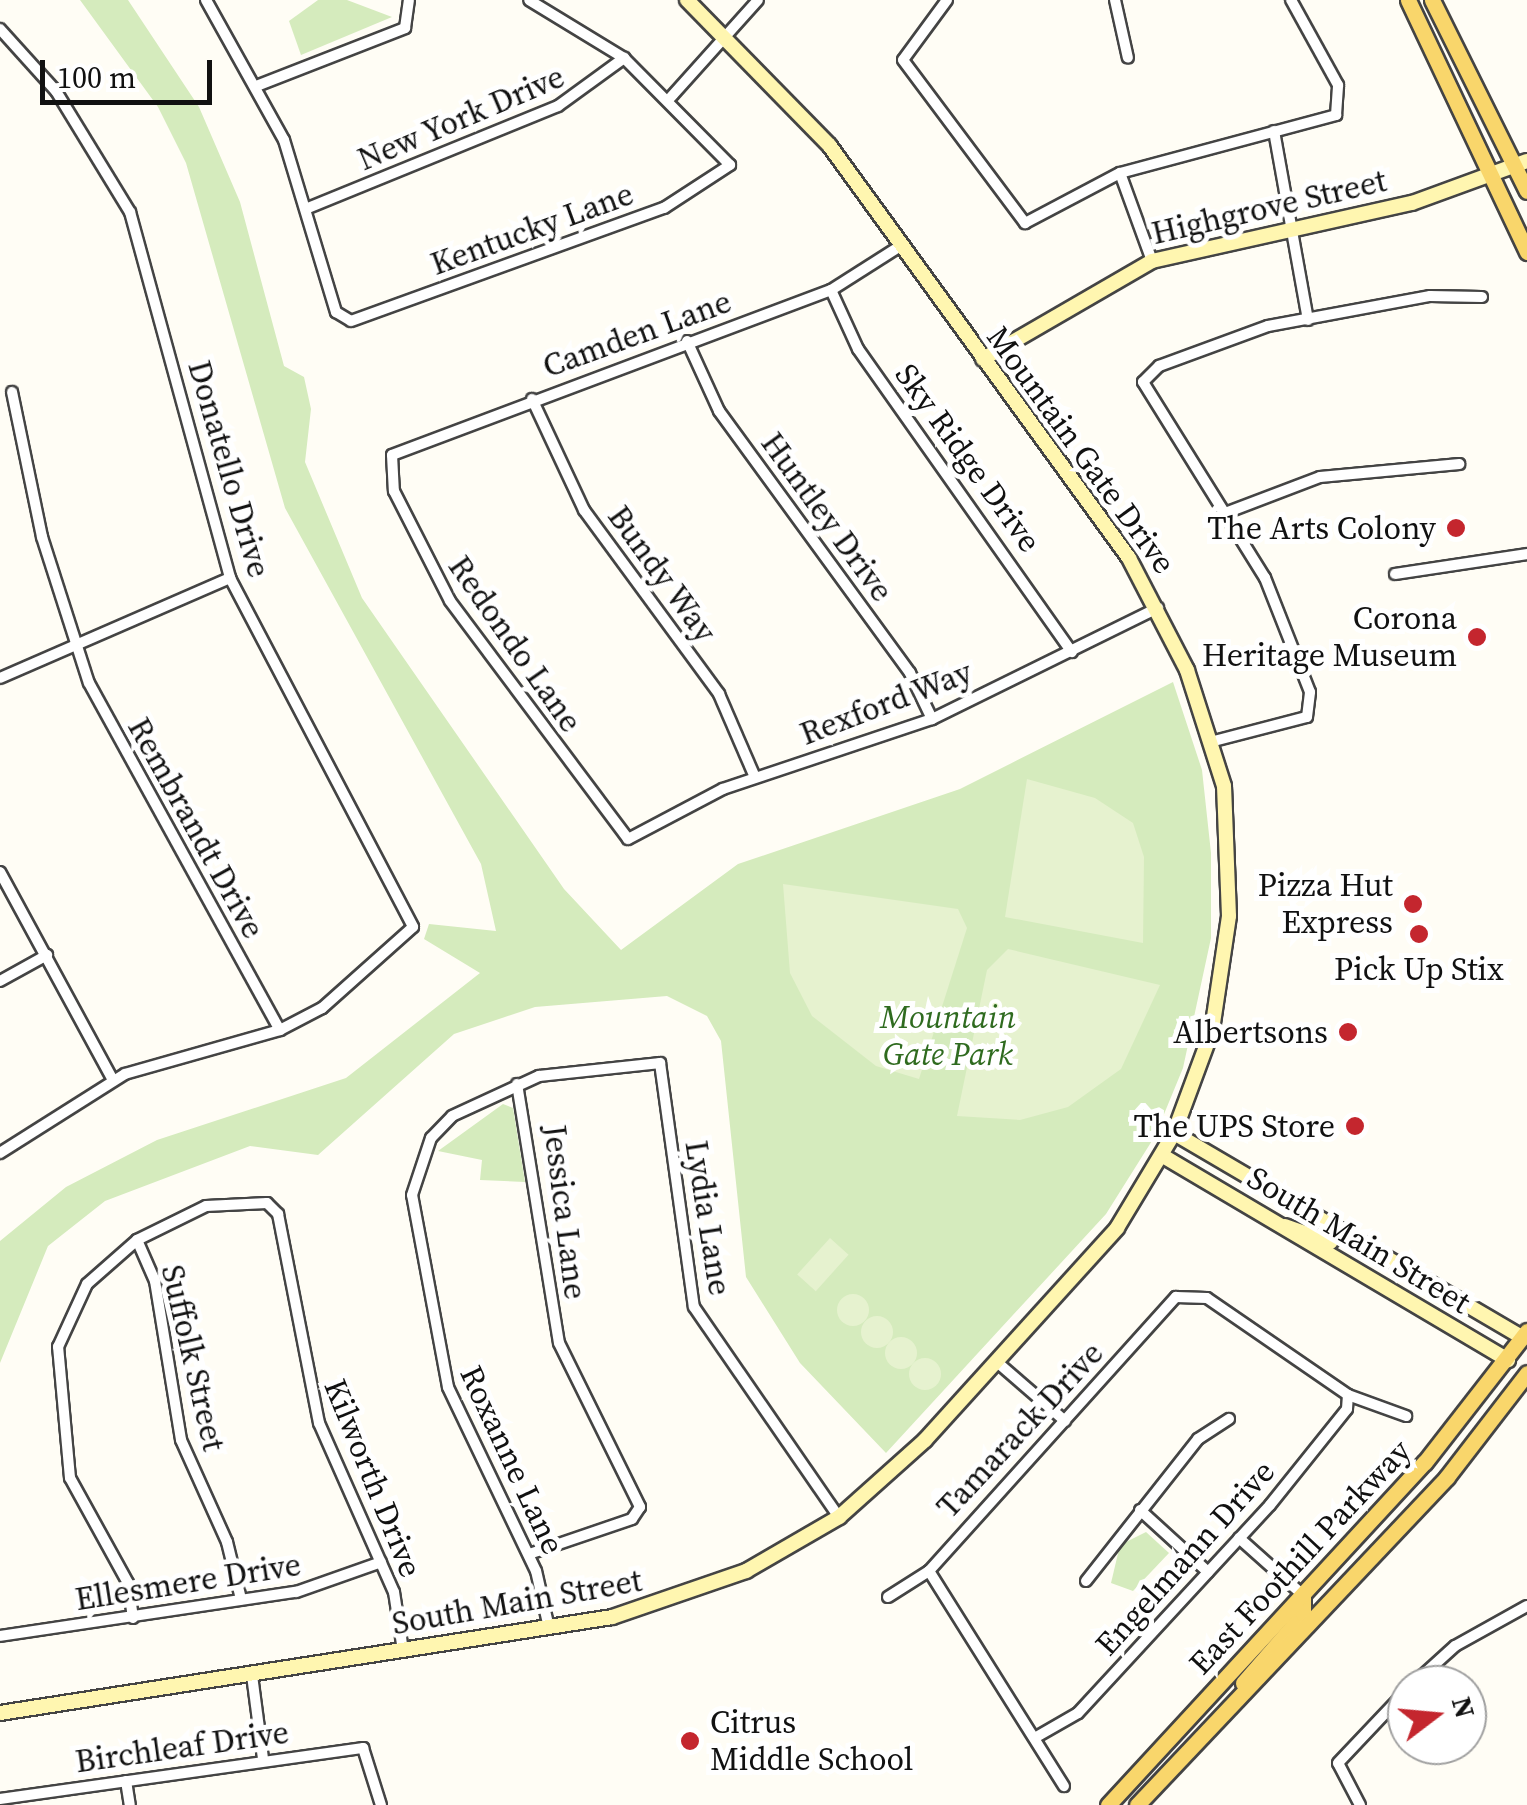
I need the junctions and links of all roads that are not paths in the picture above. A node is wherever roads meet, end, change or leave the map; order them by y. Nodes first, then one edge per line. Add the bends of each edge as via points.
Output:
1 (206, 0) edge
2 (409, 0) edge
3 (529, 0) edge
4 (687, 0) edge
5 (758, 0) edge
6 (948, 0) edge
7 (1115, 0) edge
8 (1291, 0) edge
9 (1408, 0) edge
10 (1432, 0) edge
11 (0, 29) edge
12 (728, 34) junction
13 (624, 58) junction
14 (1128, 58) dead end
15 (259, 85) junction
16 (671, 97) junction
17 (1274, 132) junction
18 (1522, 164) edge
19 (1120, 173) junction
20 (1497, 174) junction
21 (1527, 190) edge
22 (308, 208) junction
23 (1290, 226) junction
24 (902, 245) junction
25 (1527, 252) edge
26 (1152, 261) junction
27 (831, 290) junction
28 (1482, 297) dead end
29 (1308, 320) junction
30 (687, 341) junction
31 (983, 359) junction
32 (12, 392) dead end
33 (532, 399) junction
34 (388, 464) joint
35 (1459, 464) dead end
36 (1228, 512) junction
37 (1527, 554) edge
38 (1394, 574) dead end
39 (230, 578) junction
40 (1159, 607) junction
41 (74, 647) junction
42 (1072, 652) junction
43 (0, 678) edge
44 (932, 719) junction
45 (1214, 741) junction
46 (755, 777) junction
47 (628, 839) joint
48 (0, 872) edge
49 (47, 955) junction
50 (0, 981) edge
51 (280, 1030) junction
52 (112, 1080) junction
53 (517, 1084) junction
54 (1174, 1132) junction
55 (0, 1153) edge
56 (1163, 1156) junction
57 (1284, 1226) junction
58 (1342, 1230) junction
59 (138, 1240) junction
60 (1526, 1337) edge
61 (1508, 1360) junction
62 (997, 1362) junction
63 (1527, 1372) edge
64 (1348, 1395) junction
65 (1406, 1416) dead end
66 (1229, 1420) dead end
67 (1065, 1421) junction
68 (1140, 1510) junction
69 (839, 1517) junction
70 (1239, 1538) junction
71 (529, 1554) junction
72 (382, 1562) junction
73 (929, 1572) junction
74 (1208, 1572) junction
75 (1086, 1581) dead end
76 (1302, 1595) junction
77 (888, 1597) dead end
78 (241, 1599) junction
79 (1527, 1606) edge
80 (133, 1618) junction
81 (549, 1628) junction
82 (0, 1636) edge
83 (403, 1651) junction
84 (1434, 1665) edge
85 (252, 1674) junction
86 (1387, 1711) edge
87 (0, 1713) edge
88 (1221, 1715) junction
89 (1038, 1736) junction
90 (263, 1758) junction
91 (126, 1781) junction
92 (1064, 1786) dead end
93 (0, 1799) edge
94 (130, 1805) edge
95 (381, 1805) edge
96 (1108, 1805) edge
97 (1137, 1805) edge
98 (1360, 1805) edge

1 - 15 street
2 - 15 street via 405,28
3 - 13 street
4 - 12 main road, Mountain Gate Drive
5 - 12 street
6 - 19 street via 902,60 1025,223
7 - 14 street
8 - 17 street via 1338,85 1336,115
9 - 20 main road
10 - 18 main road
11 - 39 street, Donatello Drive via 78,120 130,212
12 - 16 street
12 - 24 main road, Mountain Gate Drive via 829,144
13 - 16 street
13 - 22 street, New York Drive via 558,106
15 - 22 street
16 - 22 street, Kentucky Lane via 730,165 664,208 342,319
17 - 19 street
17 - 23 street
18 - 20 main road, Highgrove Street
18 - 21 main road
19 - 26 street
20 - 23 main road, Highgrove Street via 1412,203
20 - 25 main road
23 - 26 main road, Highgrove Street
23 - 29 street
24 - 27 street, Camden Lane
24 - 31 main road, Mountain Gate Drive
26 - 31 main road, Highgrove Street
27 - 30 street, Camden Lane
27 - 42 street, Sky Ridge Drive via 858,349
28 - 29 street via 1430,296
29 - 36 street via 1226,338 1143,382
30 - 33 street, Camden Lane
30 - 44 street, Huntley Drive via 720,411 910,673
31 - 40 main road, Mountain Gate Drive
32 - 41 street, Rembrandt Drive
33 - 34 street, Camden Lane via 403,448
33 - 46 street, Bundy Way via 584,510 719,694
34 - 47 street, Redondo Lane via 414,540 450,601
35 - 36 street via 1320,477
36 - 45 street via 1310,692 1307,717
37 - 38 street
39 - 41 street
39 - 51 street, Donatello Drive via 413,927 322,1008
40 - 42 street, Rexford Way
40 - 45 main road, Mountain Gate Drive
41 - 43 street
41 - 51 street, Rembrandt Drive
42 - 44 street, Rexford Way
44 - 46 street, Rexford Way
45 - 54 main road, Mountain Gate Drive via 1229,916 1212,1030
46 - 47 street, Rexford Way
48 - 49 street
49 - 50 street
49 - 52 street
51 - 52 street
52 - 55 street
53 - 69 street, Lydia Lane via 595,1063 660,1063 694,1307
53 - 71 street, Roxanne Lane via 468,1105 431,1138 412,1195 436,1348 461,1421
53 - 71 street, Jessica Lane via 559,1344 640,1507 632,1519
54 - 56 main road, South Main Street
54 - 58 main road, South Main Street
56 - 57 main road, South Main Street
56 - 62 main road, South Main Street via 1117,1228
57 - 58 main road via 1330,1242
57 - 61 main road, South Main Street
58 - 60 main road, South Main Street
59 - 72 street, Kilworth Drive via 206,1206 275,1206 319,1423
59 - 78 street, Suffolk Street via 155,1281 181,1440 227,1542
59 - 80 street via 87,1284 55,1374 70,1478 123,1572
60 - 61 main road, East Foothill Parkway
61 - 63 main road, South Main Street
61 - 76 main road, East Foothill Parkway
62 - 67 street
62 - 69 main road, South Main Street
63 - 88 main road, East Foothill Parkway via 1449,1475
64 - 65 street
64 - 67 street, Tamarack Drive via 1188,1294
64 - 70 street, Engelmann Drive via 1338,1420
66 - 68 street via 1198,1439
67 - 73 street, Tamarack Drive
68 - 74 street
68 - 75 street
69 - 81 main road, South Main Street via 670,1602
70 - 74 street, Engelmann Drive
70 - 76 street
71 - 81 street, Roxanne Lane
72 - 78 street, Ellesmere Drive via 296,1592
72 - 83 street, Kilworth Drive
73 - 77 street, Tamarack Drive
73 - 89 street
74 - 89 street, Engelmann Drive via 1078,1713
76 - 88 main road via 1302,1614
76 - 96 main road, East Foothill Parkway
78 - 80 street, Ellesmere Drive
79 - 84 street
80 - 82 street, Ellesmere Drive
81 - 83 main road, South Main Street
83 - 85 main road, South Main Street
85 - 87 main road, South Main Street
85 - 90 street
86 - 98 street via 1338,1763
88 - 97 main road, East Foothill Parkway
89 - 92 street
90 - 91 street, Birchleaf Drive
90 - 95 street, Birchleaf Drive via 371,1752
91 - 93 street, Birchleaf Drive
91 - 94 street

